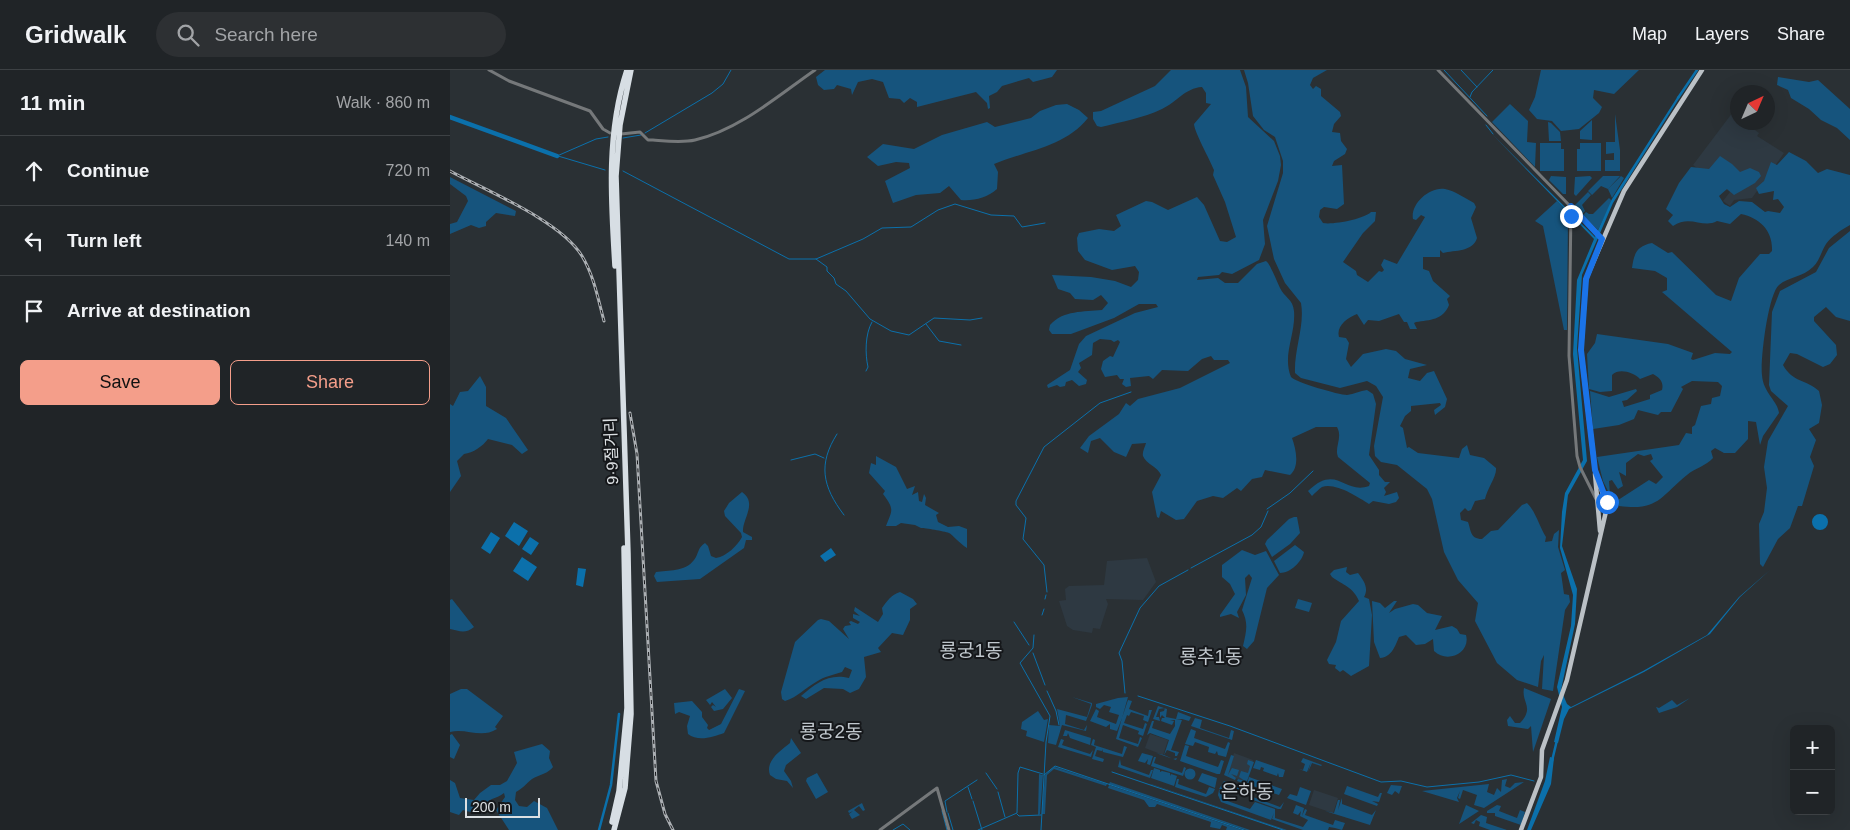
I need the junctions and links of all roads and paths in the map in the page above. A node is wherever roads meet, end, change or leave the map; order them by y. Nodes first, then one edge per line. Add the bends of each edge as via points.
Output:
1 (489, 70) edge
2 (626, 70) edge
3 (631, 70) edge
4 (815, 70) edge
5 (1438, 70) edge
6 (1702, 70) edge
7 (610, 133) dead end
8 (621, 134) dead end
9 (1571, 206) junction
10 (1602, 239) junction
11 (1595, 470) junction
12 (1598, 502) junction
13 (1601, 535) junction
14 (612, 830) edge
15 (880, 830) edge
16 (949, 830) edge
17 (1521, 830) edge

1 - 7 street via 509,81 590,111
2 - 14 highway, 9·9절거리 via 615,125 611,175 624,523 627,708
3 - 14 highway, 9·9절거리 via 620,125 616,176 631,714 625,788
4 - 8 street via 754,112 705,138 693,141 653,140 643,135
5 - 9 street
6 - 10 main road via 1624,191
9 - 10 street
9 - 12 street via 1569,356 1577,456
10 - 11 main road via 1586,279 1581,342
11 - 12 main road
11 - 13 main road via 1607,502
12 - 13 main road
13 - 17 main road via 1562,694 1542,750 1541,777
15 - 16 street via 937,788

